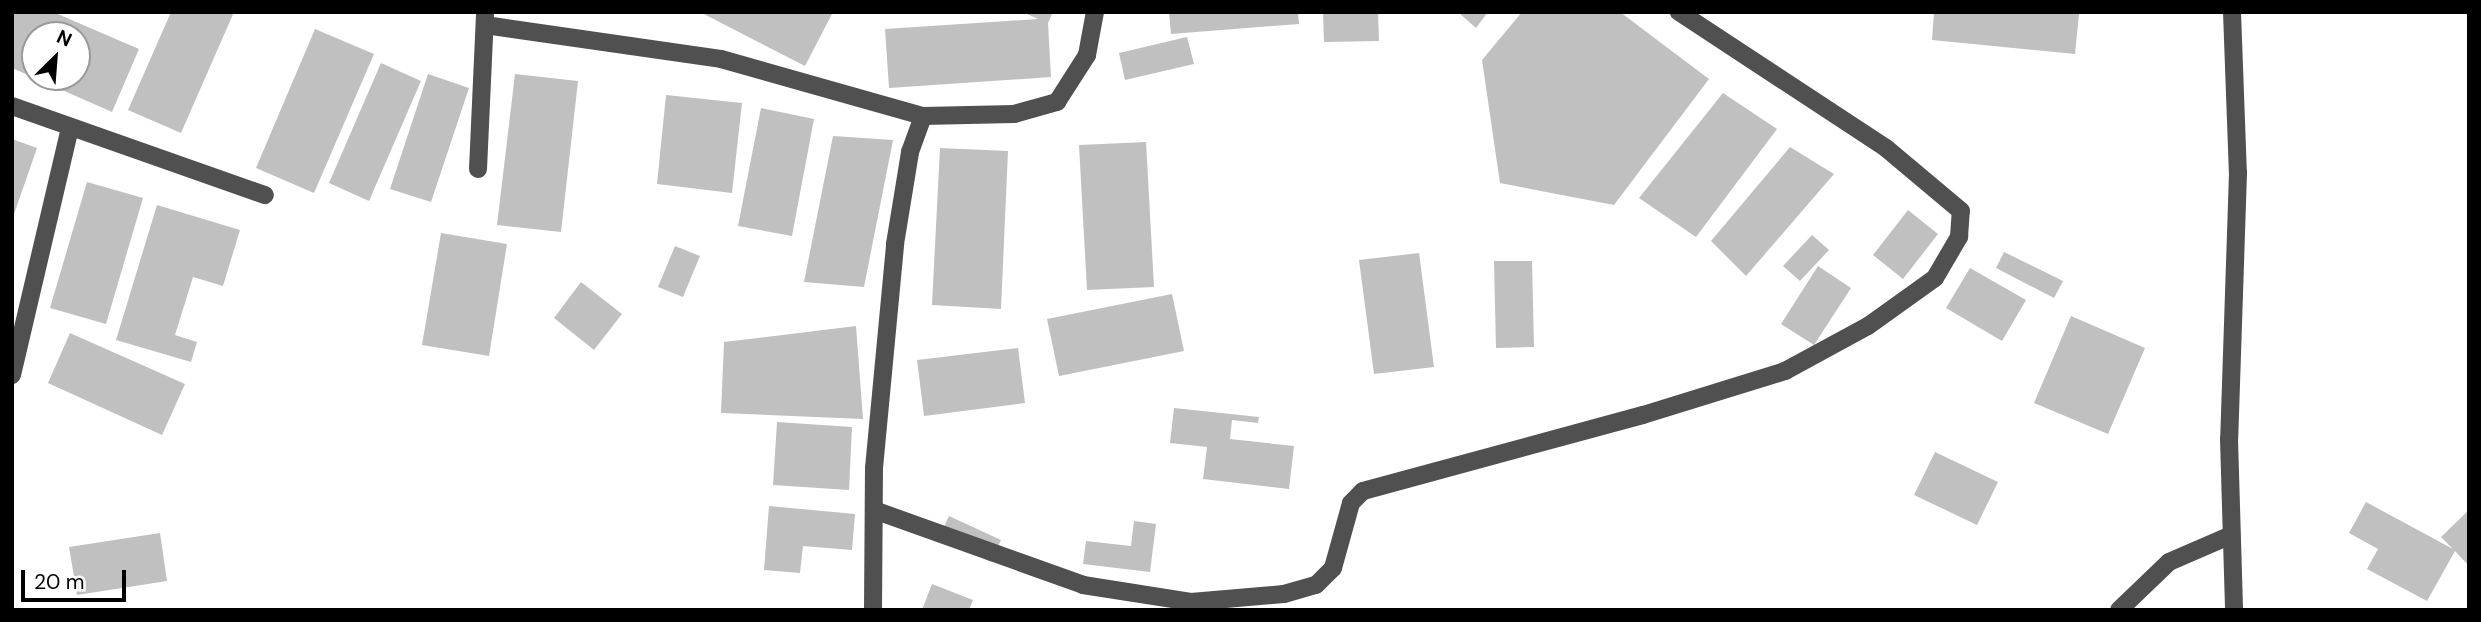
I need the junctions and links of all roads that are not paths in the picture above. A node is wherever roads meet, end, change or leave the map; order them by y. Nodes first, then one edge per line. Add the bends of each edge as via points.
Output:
1 (1095, 12) edge
2 (1679, 12) edge
3 (2232, 12) edge
4 (485, 19) edge
5 (12, 106) edge
6 (923, 116) junction
7 (70, 127) junction
8 (478, 169) dead end
9 (265, 195) dead end
10 (12, 375) edge
11 (874, 510) junction
12 (2231, 535) junction
13 (873, 610) edge
14 (2119, 610) edge
15 (2234, 610) edge

1 - 6 street via 1087,55 1057,102 1014,114
2 - 11 street via 1886,148 1961,211 1959,237 1935,278 1868,326 1785,371 1363,491 1350,503 1333,568 1316,585 1284,594 1191,602 1083,584
3 - 12 street via 2238,173 2229,439
4 - 6 street via 721,59
4 - 8 street
5 - 7 street
6 - 11 street via 910,152 895,244
7 - 9 street
7 - 10 street
11 - 13 street
12 - 14 street via 2169,562
12 - 15 street

